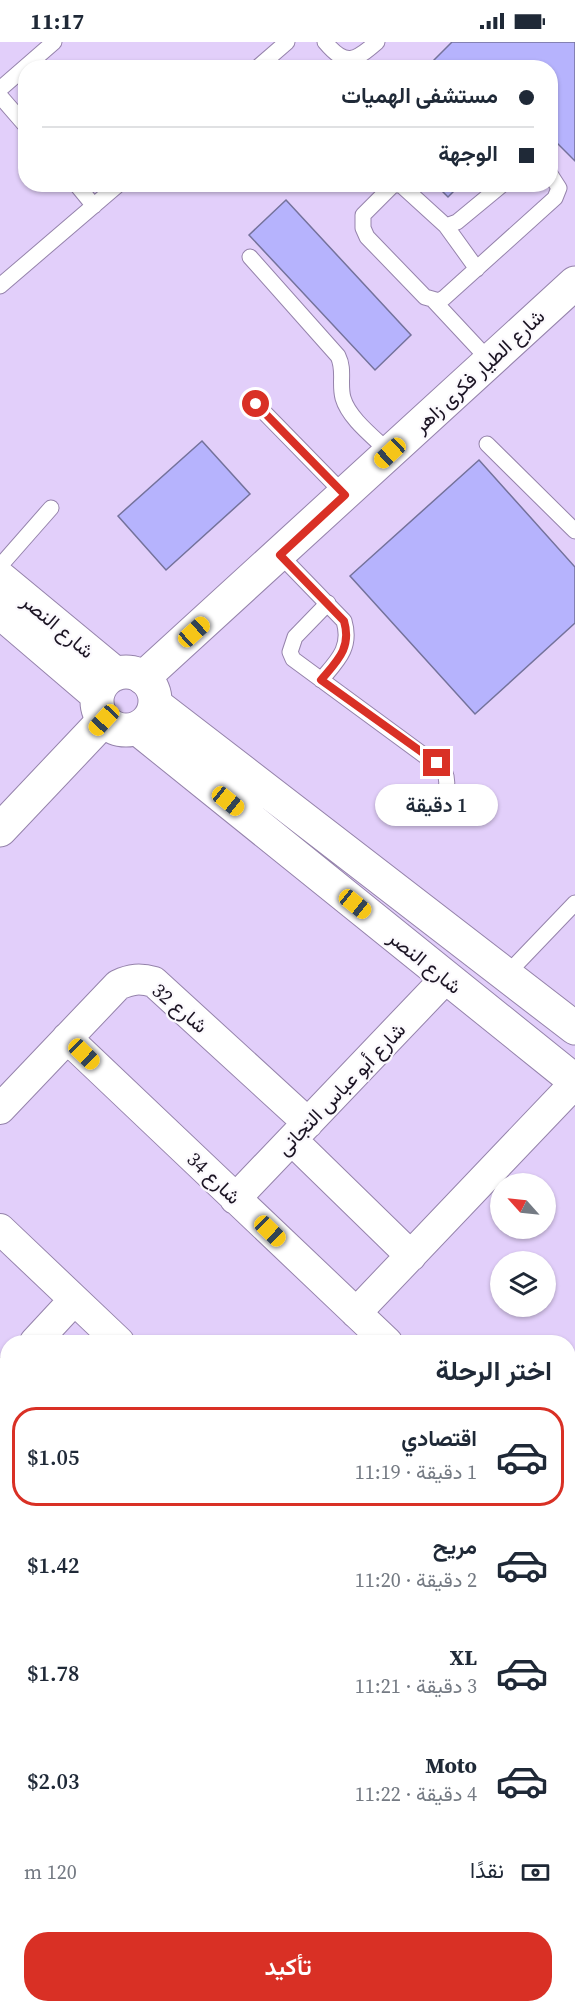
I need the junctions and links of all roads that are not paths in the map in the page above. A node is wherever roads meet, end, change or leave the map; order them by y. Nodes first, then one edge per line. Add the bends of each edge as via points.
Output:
1 (54, 42) edge
2 (287, 42) edge
3 (326, 42) edge
4 (377, 42) edge
5 (33, 60) edge
6 (266, 60) edge
7 (18, 73) edge
8 (0, 89) edge
9 (0, 96) edge
10 (18, 117) edge
11 (83, 192) edge
12 (110, 192) edge
13 (386, 192) edge
14 (409, 192) edge
15 (493, 192) edge
16 (556, 192) edge
17 (94, 206) junction
18 (446, 226) junction
19 (250, 257) dead end
20 (477, 268) junction
21 (575, 283) edge
22 (0, 286) edge
23 (434, 301) junction
24 (490, 361) junction
25 (256, 404) dead end
26 (488, 444) dead end
27 (390, 453) junction
28 (345, 495) junction
29 (51, 508) dead end
30 (575, 531) edge
31 (280, 555) junction
32 (0, 566) edge
33 (0, 578) edge
34 (328, 603) junction
35 (0, 612) edge
36 (321, 680) junction
37 (125, 700) junction
38 (429, 815) dead end
39 (0, 830) edge
40 (575, 903) edge
41 (505, 976) junction
42 (446, 978) junction
43 (575, 1028) edge
44 (67, 1038) junction
45 (575, 1082) edge
46 (0, 1109) edge
47 (300, 1131) junction
48 (235, 1199) junction
49 (0, 1229) edge
50 (411, 1256) junction
51 (74, 1300) junction
52 (356, 1313) junction
53 (41, 1335) edge
54 (112, 1335) edge
55 (380, 1335) edge

1 - 5 lane
2 - 6 lane
3 - 4 lane via 336,54 353,59
7 - 8 lane
9 - 10 lane
11 - 17 lane
12 - 17 lane
13 - 23 lane via 363,215 363,228 367,237 425,297
14 - 18 lane
15 - 18 lane via 457,222
16 - 20 lane via 555,198
17 - 22 lane
18 - 20 lane
19 - 27 lane via 338,356 342,364 343,398
20 - 23 lane via 444,298
21 - 24 main road, شارع الطيار فكرى زاهر
23 - 24 lane
24 - 27 main road, شارع الطيار فكرى زاهر
25 - 28 lane
26 - 30 lane
27 - 28 main road, شارع الطيار فكرى زاهر
28 - 31 main road, شارع الطيار فكرى زاهر
29 - 32 lane
31 - 34 lane
31 - 37 main road, شارع الطيار فكرى زاهر
33 - 37 main road, شارع النصر
34 - 36 lane via 344,621 348,633 341,656
34 - 36 lane via 295,637 290,652 293,659
35 - 37 main road, شارع النصر
36 - 38 lane via 444,770 447,789
37 - 39 main road, شارع الطيار فكرى زاهر
37 - 41 main road, شارع النصر
37 - 42 main road, شارع النصر
40 - 41 lane
41 - 43 main road, شارع النصر
42 - 45 main road, شارع النصر
42 - 47 street, شارع أبو عباس التجانى
44 - 46 street, شارع 32
44 - 47 street, شارع 32 via 118,985 130,980 154,982
44 - 48 street, شارع 34
45 - 50 street
47 - 48 street, شارع أبو عباس التجانى
47 - 50 street, شارع 32
48 - 52 street, شارع 34
49 - 51 street
50 - 52 street
51 - 53 street
51 - 54 street
52 - 55 street, شارع 34

